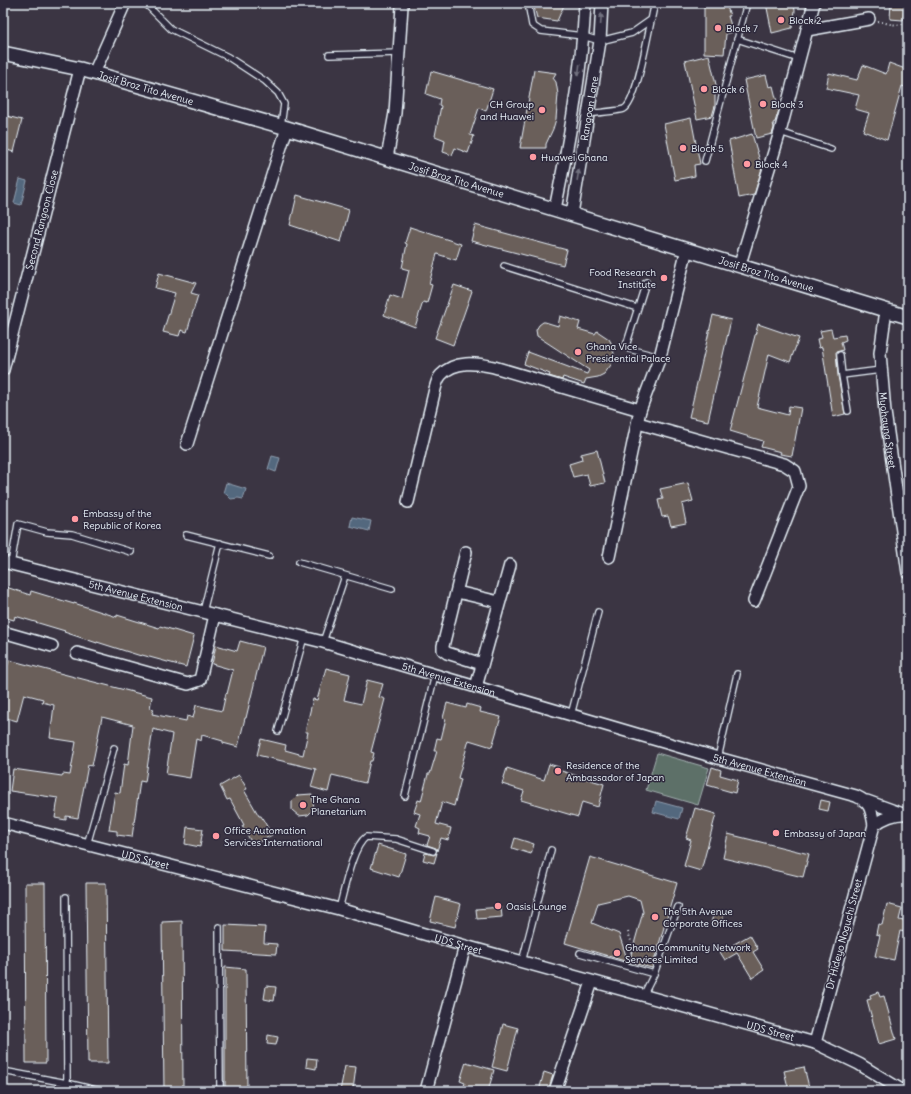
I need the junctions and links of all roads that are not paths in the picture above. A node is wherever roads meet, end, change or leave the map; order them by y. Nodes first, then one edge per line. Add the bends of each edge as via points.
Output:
1 (125, 3) edge
2 (145, 3) edge
3 (528, 3) edge
4 (585, 3) edge
5 (602, 3) edge
6 (655, 3) edge
7 (746, 3) edge
8 (814, 3) edge
9 (402, 6) dead end
10 (652, 19) junction
11 (868, 19) road end
12 (807, 30) junction
13 (583, 36) junction
14 (737, 39) junction
15 (600, 41) junction
16 (3, 53) edge
17 (399, 53) junction
18 (329, 56) dead end
19 (799, 58) junction
20 (80, 69) junction
21 (94, 73) junction
22 (588, 114) junction
23 (284, 127) junction
24 (780, 132) junction
25 (831, 149) dead end
26 (387, 158) junction
27 (705, 160) dead end
28 (555, 209) junction
29 (572, 214) junction
30 (687, 249) junction
31 (740, 264) junction
32 (504, 266) dead end
33 (646, 282) dead end
34 (637, 308) junction
35 (886, 310) junction
36 (908, 316) edge
37 (840, 355) dead end
38 (660, 357) junction
39 (3, 370) edge
40 (881, 370) junction
41 (842, 375) junction
42 (640, 410) junction
43 (848, 411) dead end
44 (638, 423) junction
45 (187, 444) dead end
46 (408, 502) dead end
47 (186, 534) dead end
48 (220, 543) junction
49 (131, 552) dead end
50 (466, 552) dead end
51 (269, 556) dead end
52 (609, 557) dead end
53 (299, 562) dead end
54 (7, 563) edge
55 (510, 565) dead end
56 (908, 573) edge
57 (344, 576) junction
58 (392, 589) dead end
59 (457, 592) junction
60 (754, 601) dead end
61 (499, 602) junction
62 (203, 612) junction
63 (598, 612) dead end
64 (214, 615) junction
65 (3, 632) edge
66 (304, 637) junction
67 (323, 642) junction
68 (52, 646) dead end
69 (77, 653) dead end
70 (482, 664) junction
71 (737, 674) dead end
72 (435, 675) junction
73 (476, 687) junction
74 (571, 715) junction
75 (278, 731) dead end
76 (114, 748) dead end
77 (718, 758) junction
78 (405, 796) dead end
79 (867, 801) junction
80 (904, 814) edge
81 (3, 823) edge
82 (874, 825) junction
83 (87, 845) junction
84 (551, 850) dead end
85 (434, 851) dead end
86 (66, 897) dead end
87 (678, 907) dead end
88 (339, 909) junction
89 (219, 927) dead end
90 (465, 946) junction
91 (580, 952) dead end
92 (522, 962) junction
93 (654, 974) junction
94 (592, 982) junction
95 (643, 996) junction
96 (815, 1043) junction
97 (3, 1071) edge
98 (67, 1083) junction
99 (65, 1091) edge
100 (100, 1091) edge
101 (220, 1091) edge
102 (426, 1091) edge
103 (555, 1091) edge
104 (903, 1091) edge

1 - 21 street
2 - 23 lane via 171,29 228,57 265,81 278,93 284,104
3 - 13 lane via 532,25 541,31
4 - 13 street, Rangoon Lane
15 -> 5 street, Rangoon Lane
6 - 10 lane
7 - 14 lane
8 - 12 street
9 - 17 street
10 - 15 lane via 632,33
10 - 22 lane via 630,103 624,109
11 - 12 street
12 - 19 street
13 - 15 lane
13 -> 28 street, Rangoon Lane via 573,121
14 - 19 lane
14 - 27 lane
15 - 22 street, Rangoon Lane
16 - 20 street, Josif Broz Tito Avenue
17 - 18 lane
17 - 26 street via 395,113
19 - 24 street
20 - 21 street, Josif Broz Tito Avenue
20 - 39 street, Second Rangoon Close
21 - 23 street, Josif Broz Tito Avenue
29 -> 22 street, Rangoon Lane
23 - 26 street, Josif Broz Tito Avenue
23 - 45 street
24 - 25 lane
24 - 31 street
26 - 28 street, Josif Broz Tito Avenue
28 - 29 street, Josif Broz Tito Avenue
29 - 30 street, Josif Broz Tito Avenue
30 - 31 street, Josif Broz Tito Avenue
30 - 38 street
31 - 35 street, Josif Broz Tito Avenue
32 - 34 lane
33 - 34 lane
34 - 38 lane via 626,346
35 - 36 street, Josif Broz Tito Avenue
35 - 40 street, Myohaung Street via 880,353
37 - 41 lane
38 - 42 street
40 - 41 lane
40 - 56 street, Myohaung Street
41 - 43 lane
42 - 44 street
42 - 46 street via 494,367 473,364 452,366 440,376 435,389
44 - 52 street
44 - 60 street via 784,464 795,471 799,486
47 - 48 lane
48 - 51 lane
48 - 62 lane
49 - 54 lane via 72,534 47,532 18,524
50 - 59 street
53 - 57 lane
54 - 62 street, 5th Avenue Extension
55 - 61 street
57 - 58 lane
57 - 67 lane
59 - 61 street
59 - 70 street via 443,650
61 - 70 street
62 - 64 street, 5th Avenue Extension
63 - 74 lane
64 - 66 street, 5th Avenue Extension
64 - 69 street via 200,680 194,683 188,684
65 - 68 street
66 - 67 street, 5th Avenue Extension
66 - 75 lane
67 - 72 street, 5th Avenue Extension
70 - 73 street
71 - 77 lane
72 - 73 street, 5th Avenue Extension
72 - 78 lane
73 - 74 street, 5th Avenue Extension
74 - 77 street, 5th Avenue Extension
76 - 83 lane
77 - 79 street, 5th Avenue Extension
79 - 80 street, 5th Avenue Extension
79 - 82 street
80 - 82 street
81 - 83 street, UDS Street
82 - 96 street, Dr Hideyo Noguchi Street
83 - 88 street, UDS Street
84 - 92 lane
85 - 88 lane via 396,839 366,837 355,854
86 - 98 lane
87 - 93 lane
88 - 90 street, UDS Street
89 - 101 lane
90 - 92 street, UDS Street
90 - 102 street
91 - 93 lane
92 - 94 street, UDS Street
93 - 95 lane
94 - 95 street, UDS Street
94 - 103 street
95 - 96 street, UDS Street
96 - 104 street, UDS Street via 859,1064
97 - 98 lane
98 - 99 lane
98 - 100 lane

